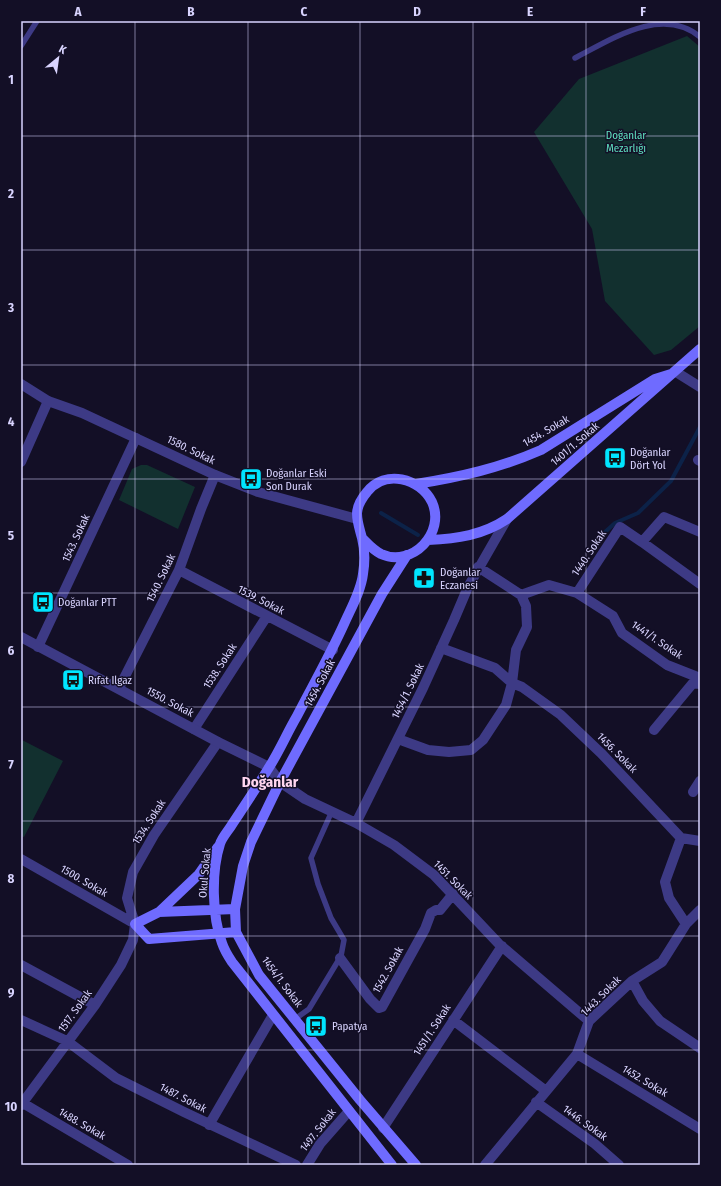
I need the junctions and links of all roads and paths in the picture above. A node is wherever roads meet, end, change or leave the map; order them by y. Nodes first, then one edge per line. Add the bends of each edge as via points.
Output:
1 (37, 21) edge
2 (700, 37) edge
3 (21, 46) edge
4 (575, 58) dead end
5 (700, 349) edge
6 (676, 372) junction
7 (21, 384) edge
8 (700, 387) edge
9 (48, 401) junction
10 (136, 438) junction
11 (21, 462) edge
12 (215, 475) junction
13 (416, 484) junction
14 (357, 519) junction
15 (507, 519) junction
16 (700, 532) edge
17 (362, 538) junction
18 (428, 540) junction
19 (642, 542) junction
20 (407, 555) junction
21 (478, 567) junction
22 (179, 570) junction
23 (700, 584) edge
24 (577, 593) junction
25 (521, 595) junction
26 (267, 616) junction
27 (21, 637) edge
28 (38, 647) junction
29 (441, 648) junction
30 (333, 650) junction
31 (700, 678) edge
32 (512, 683) junction
33 (700, 684) edge
34 (119, 688) junction
35 (194, 729) junction
36 (654, 730) dead end
37 (398, 739) junction
38 (218, 742) junction
39 (269, 767) junction
40 (700, 781) edge
41 (280, 782) junction
42 (693, 792) dead end
43 (332, 811) junction
44 (356, 823) junction
45 (682, 838) junction
46 (700, 841) edge
47 (220, 843) junction
48 (21, 859) edge
49 (452, 894) junction
50 (235, 909) junction
51 (214, 910) junction
52 (700, 910) edge
53 (159, 912) junction
54 (136, 924) junction
55 (686, 924) junction
56 (236, 932) junction
57 (219, 934) junction
58 (502, 946) junction
59 (340, 958) junction
60 (21, 965) edge
61 (632, 982) junction
62 (95, 1005) junction
63 (273, 1014) junction
64 (295, 1019) junction
65 (21, 1020) edge
66 (452, 1020) junction
67 (590, 1021) junction
68 (67, 1041) junction
69 (700, 1048) edge
70 (577, 1054) junction
71 (546, 1091) junction
72 (536, 1102) junction
73 (22, 1103) edge
74 (349, 1111) junction
75 (209, 1125) junction
76 (383, 1128) junction
77 (700, 1129) edge
78 (128, 1165) edge
79 (296, 1165) edge
80 (307, 1165) edge
81 (392, 1165) edge
82 (416, 1165) edge
83 (485, 1165) edge
84 (619, 1165) edge

1 - 3 lane
2 - 4 lane via 679,26 648,26 617,36
5 - 6 main road, 1401/1. Sokak
6 - 8 street
6 - 13 main road, 1454. Sokak via 655,379 541,450 494,468
6 - 15 main road, 1401/1. Sokak
7 - 9 street, 1580. Sokak
9 - 10 street, 1580. Sokak via 82,413
9 - 11 street
10 - 12 street, 1580. Sokak
10 - 28 street, 1543. Sokak
12 - 14 street, 1580. Sokak via 258,492
12 - 22 street, 1540. Sokak
13 - 14 main road via 404,479 378,482 360,500
13 - 18 main road via 426,492 435,516 434,529
14 - 17 main road
15 - 18 main road via 496,527 477,534 457,539
15 - 21 street, 1401/1. Sokak
16 - 19 street via 664,517
17 - 20 main road via 382,555
17 - 30 main road, Okul Sokak via 365,557 363,576
18 - 20 main road via 419,550
19 - 23 street
19 - 24 street, 1440. Sokak via 620,527
20 - 41 main road, 1454. Sokak via 382,594
21 - 25 street
21 - 29 street, 1454/1. Sokak
22 - 26 street, 1539. Sokak
22 - 34 street, 1540. Sokak
24 - 25 street, 1441/1. Sokak via 549,585
24 - 31 street, 1441/1. Sokak via 613,616 622,633 667,664
25 - 32 street via 526,606 527,627 516,650
26 - 30 street, 1539. Sokak
26 - 35 street, 1538. Sokak
27 - 28 street, 1550. Sokak
28 - 34 street, 1550. Sokak
29 - 32 street, 1456. Sokak via 487,664
29 - 37 street, 1454/1. Sokak
30 - 39 main road, Okul Sokak
32 - 37 street via 506,705 483,740 471,750 428,750
32 - 45 street, 1456. Sokak via 522,687 561,715
33 - 36 street via 693,683
34 - 35 street, 1550. Sokak
35 - 38 street, 1550. Sokak
37 - 44 street, 1454/1. Sokak
38 - 39 street, 1550. Sokak
38 - 54 street, 1534. Sokak via 154,835 133,872 127,898
39 - 41 street, 1550. Sokak
39 - 47 main road, Okul Sokak
40 - 42 street
41 - 43 street, 1451. Sokak via 305,799
41 - 50 main road, 1454/1. Sokak via 251,842 243,866
43 - 44 street, 1451. Sokak
43 - 59 lane via 311,858 320,891 344,940
44 - 49 street, 1451. Sokak via 394,845 434,875
45 - 46 street
45 - 55 street via 665,882 669,898
47 - 51 main road, Okul Sokak
47 - 53 main road via 199,874
48 - 54 street, 1500. Sokak
49 - 58 street, 1451. Sokak
49 - 59 street, 1542. Sokak via 440,910 431,914 426,929 382,1007 379,1008 370,999
50 - 51 main road
50 - 56 main road, 1454/1. Sokak
51 - 53 main road
51 - 57 main road, Okul Sokak
52 - 55 street, 1443. Sokak
53 - 54 main road
54 - 57 main road via 149,939
54 - 62 street, 1517. Sokak via 133,940 121,965
55 - 61 street, 1443. Sokak via 662,962
56 - 57 main road
56 - 64 main road, 1454/1. Sokak via 259,975
57 - 63 main road, Okul Sokak via 232,962
58 - 66 street, 1451/1. Sokak
58 - 67 street, 1451. Sokak
59 - 64 lane via 310,1009
60 - 62 street
61 - 67 street, 1443. Sokak
61 - 69 street via 643,1001 660,1021
62 - 68 street, 1517. Sokak
63 - 74 main road, Okul Sokak
63 - 75 street
64 - 76 main road, 1454/1. Sokak
65 - 68 street, 1487. Sokak
66 - 71 street
66 - 76 street, 1451/1. Sokak
67 - 70 street, 1443. Sokak
68 - 73 street, 1517. Sokak
68 - 75 street, 1487. Sokak via 116,1078
70 - 71 street, 1443. Sokak
70 - 77 street, 1452. Sokak
71 - 72 street, 1443. Sokak
72 - 83 street, 1443. Sokak
72 - 84 street, 1446. Sokak via 596,1144
73 - 78 street, 1488. Sokak
74 - 80 street, 1497. Sokak via 320,1144
74 - 81 main road, Okul Sokak
75 - 79 street, 1487. Sokak
76 - 82 main road, 1454/1. Sokak

